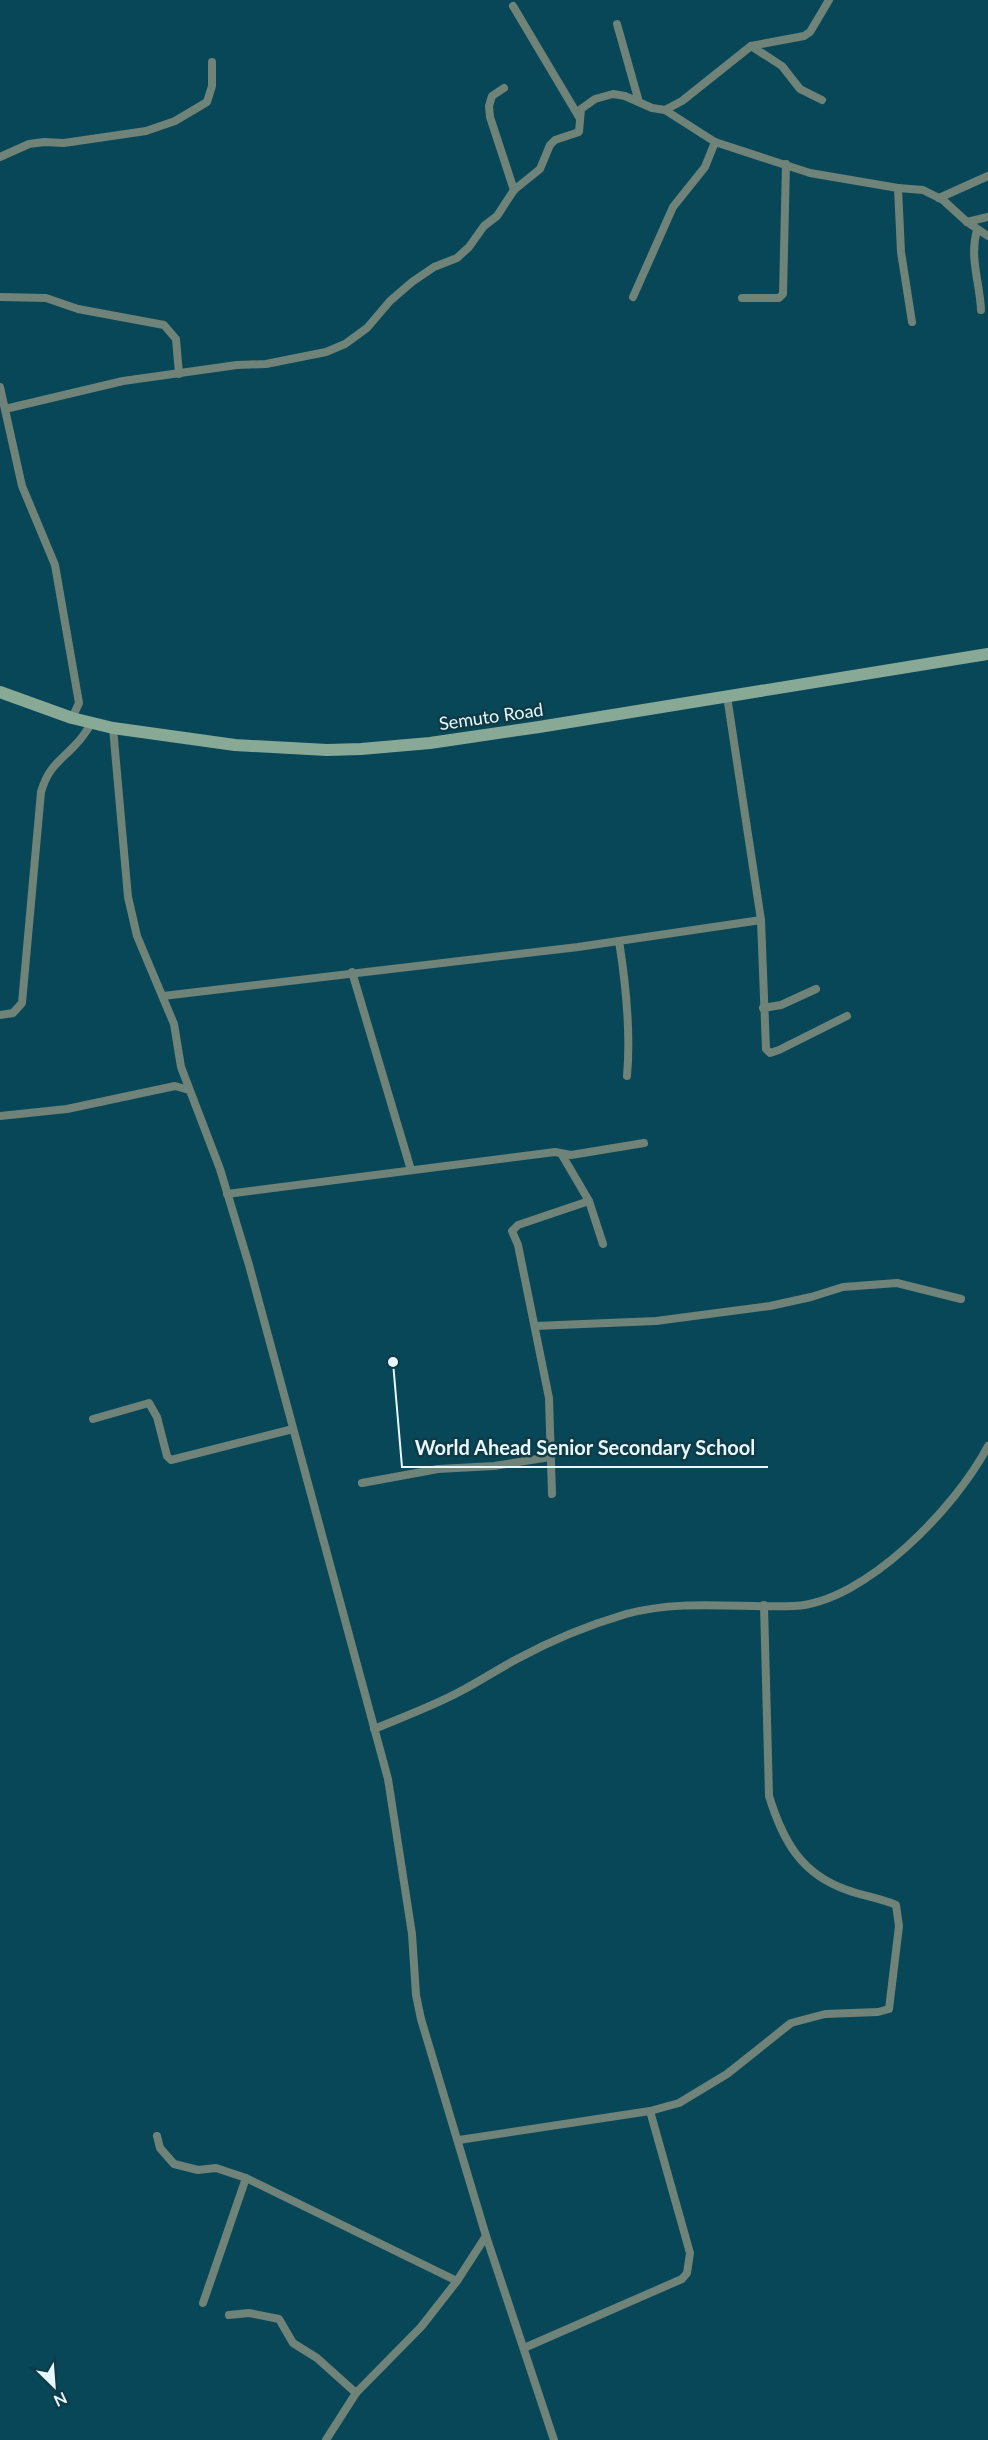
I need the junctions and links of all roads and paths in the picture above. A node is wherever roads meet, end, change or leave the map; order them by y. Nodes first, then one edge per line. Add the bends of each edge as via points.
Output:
1 (829, 0) edge
2 (513, 6) dead end
3 (617, 24) dead end
4 (751, 46) junction
5 (212, 62) dead end
6 (504, 88) dead end
7 (822, 100) dead end
8 (639, 102) junction
9 (664, 110) junction
10 (579, 117) junction
11 (715, 142) junction
12 (0, 157) edge
13 (786, 164) junction
14 (988, 176) edge
15 (898, 188) junction
16 (514, 190) junction
17 (939, 198) junction
18 (988, 217) edge
19 (967, 222) junction
20 (977, 230) junction
21 (988, 236) edge
22 (0, 297) edge
23 (633, 297) dead end
24 (742, 298) dead end
25 (981, 310) dead end
26 (912, 322) dead end
27 (179, 374) junction
28 (0, 387) edge
29 (5, 409) junction
30 (988, 654) edge
31 (0, 692) edge
32 (727, 696) junction
33 (72, 718) junction
34 (91, 724) junction
35 (113, 728) junction
36 (761, 920) junction
37 (619, 941) junction
38 (352, 972) junction
39 (816, 989) dead end
40 (163, 996) junction
41 (763, 1008) junction
42 (0, 1016) edge
43 (847, 1016) dead end
44 (627, 1076) dead end
45 (189, 1090) junction
46 (0, 1116) edge
47 (644, 1143) dead end
48 (562, 1155) junction
49 (411, 1170) junction
50 (227, 1194) junction
51 (590, 1201) junction
52 (603, 1244) dead end
53 (961, 1299) dead end
54 (535, 1326) junction
55 (93, 1419) dead end
56 (293, 1429) junction
57 (988, 1446) edge
58 (550, 1457) junction
59 (362, 1483) dead end
60 (552, 1494) dead end
61 (764, 1605) junction
62 (374, 1729) junction
63 (650, 2111) junction
64 (157, 2136) dead end
65 (459, 2140) junction
66 (246, 2178) junction
67 (486, 2236) junction
68 (456, 2281) junction
69 (203, 2302) dead end
70 (229, 2315) dead end
71 (524, 2348) junction
72 (356, 2393) junction
73 (326, 2440) edge
74 (554, 2440) edge

1 - 4 street via 804,36
2 - 10 street
3 - 8 street
4 - 7 street via 782,66 800,89
4 - 9 street via 682,101
5 - 12 street via 207,102 175,121 146,131 29,144
6 - 16 street via 492,96 490,117
8 - 9 street
8 - 10 street via 613,94 595,99 581,109
9 - 11 street
10 - 16 street via 579,132 555,140 540,169
11 - 13 street
11 - 23 street via 705,167 673,207
13 - 15 street via 810,173
13 - 24 street via 783,294 779,298
14 - 17 street
15 - 17 street via 923,190
15 - 26 street via 901,252
16 - 27 street via 497,216 457,258 412,282 367,328 345,344 293,359
17 - 19 street
18 - 19 street
19 - 20 street
20 - 21 street
20 - 25 street via 975,273
22 - 27 street via 46,298 78,309 164,325 176,339
27 - 29 street via 96,387
28 - 29 street
29 - 33 street via 22,486 55,565 79,703
30 - 32 main road, Semuto Road
31 - 33 main road, Semuto Road
32 - 35 main road, Semuto Road via 495,734 361,749 235,745
32 - 36 street
33 - 34 main road, Semuto Road
34 - 35 main road, Semuto Road
34 - 42 street via 44,780 22,1003 13,1013
35 - 40 street via 128,897 137,936
36 - 37 street
36 - 41 street
37 - 38 street
37 - 44 street
38 - 40 street
38 - 49 street
39 - 41 street via 781,1005
40 - 45 street via 174,1024
41 - 43 street via 764,1043 770,1053
45 - 46 street via 175,1086 67,1109
45 - 50 street
47 - 48 street
48 - 49 street via 555,1152
48 - 51 street
49 - 50 street
50 - 56 street
51 - 52 street
51 - 54 street via 518,1225 512,1231
53 - 54 street via 897,1283 876,1284 843,1287 770,1306 656,1321
54 - 58 street via 549,1398
55 - 56 street via 149,1403 171,1460
56 - 62 street
57 - 61 street via 955,1498 865,1580 817,1602
58 - 59 street via 438,1469
58 - 60 street
61 - 62 street via 680,1605 626,1614 533,1651 444,1699
61 - 63 street via 769,1796 799,1860 811,1872 847,1890 896,1905 899,1926 890,2009 825,2014 791,2023 727,2074 679,2103
62 - 65 street via 395,1817 418,2003
63 - 65 street
63 - 71 street via 690,2253 687,2273 682,2279
64 - 66 street via 160,2148 174,2164 186,2169 216,2168
65 - 67 street
66 - 68 street
66 - 69 street
67 - 68 street
67 - 71 street
68 - 72 street via 421,2327
70 - 72 street via 249,2313 279,2319 293,2343 317,2358
71 - 74 street
72 - 73 street

